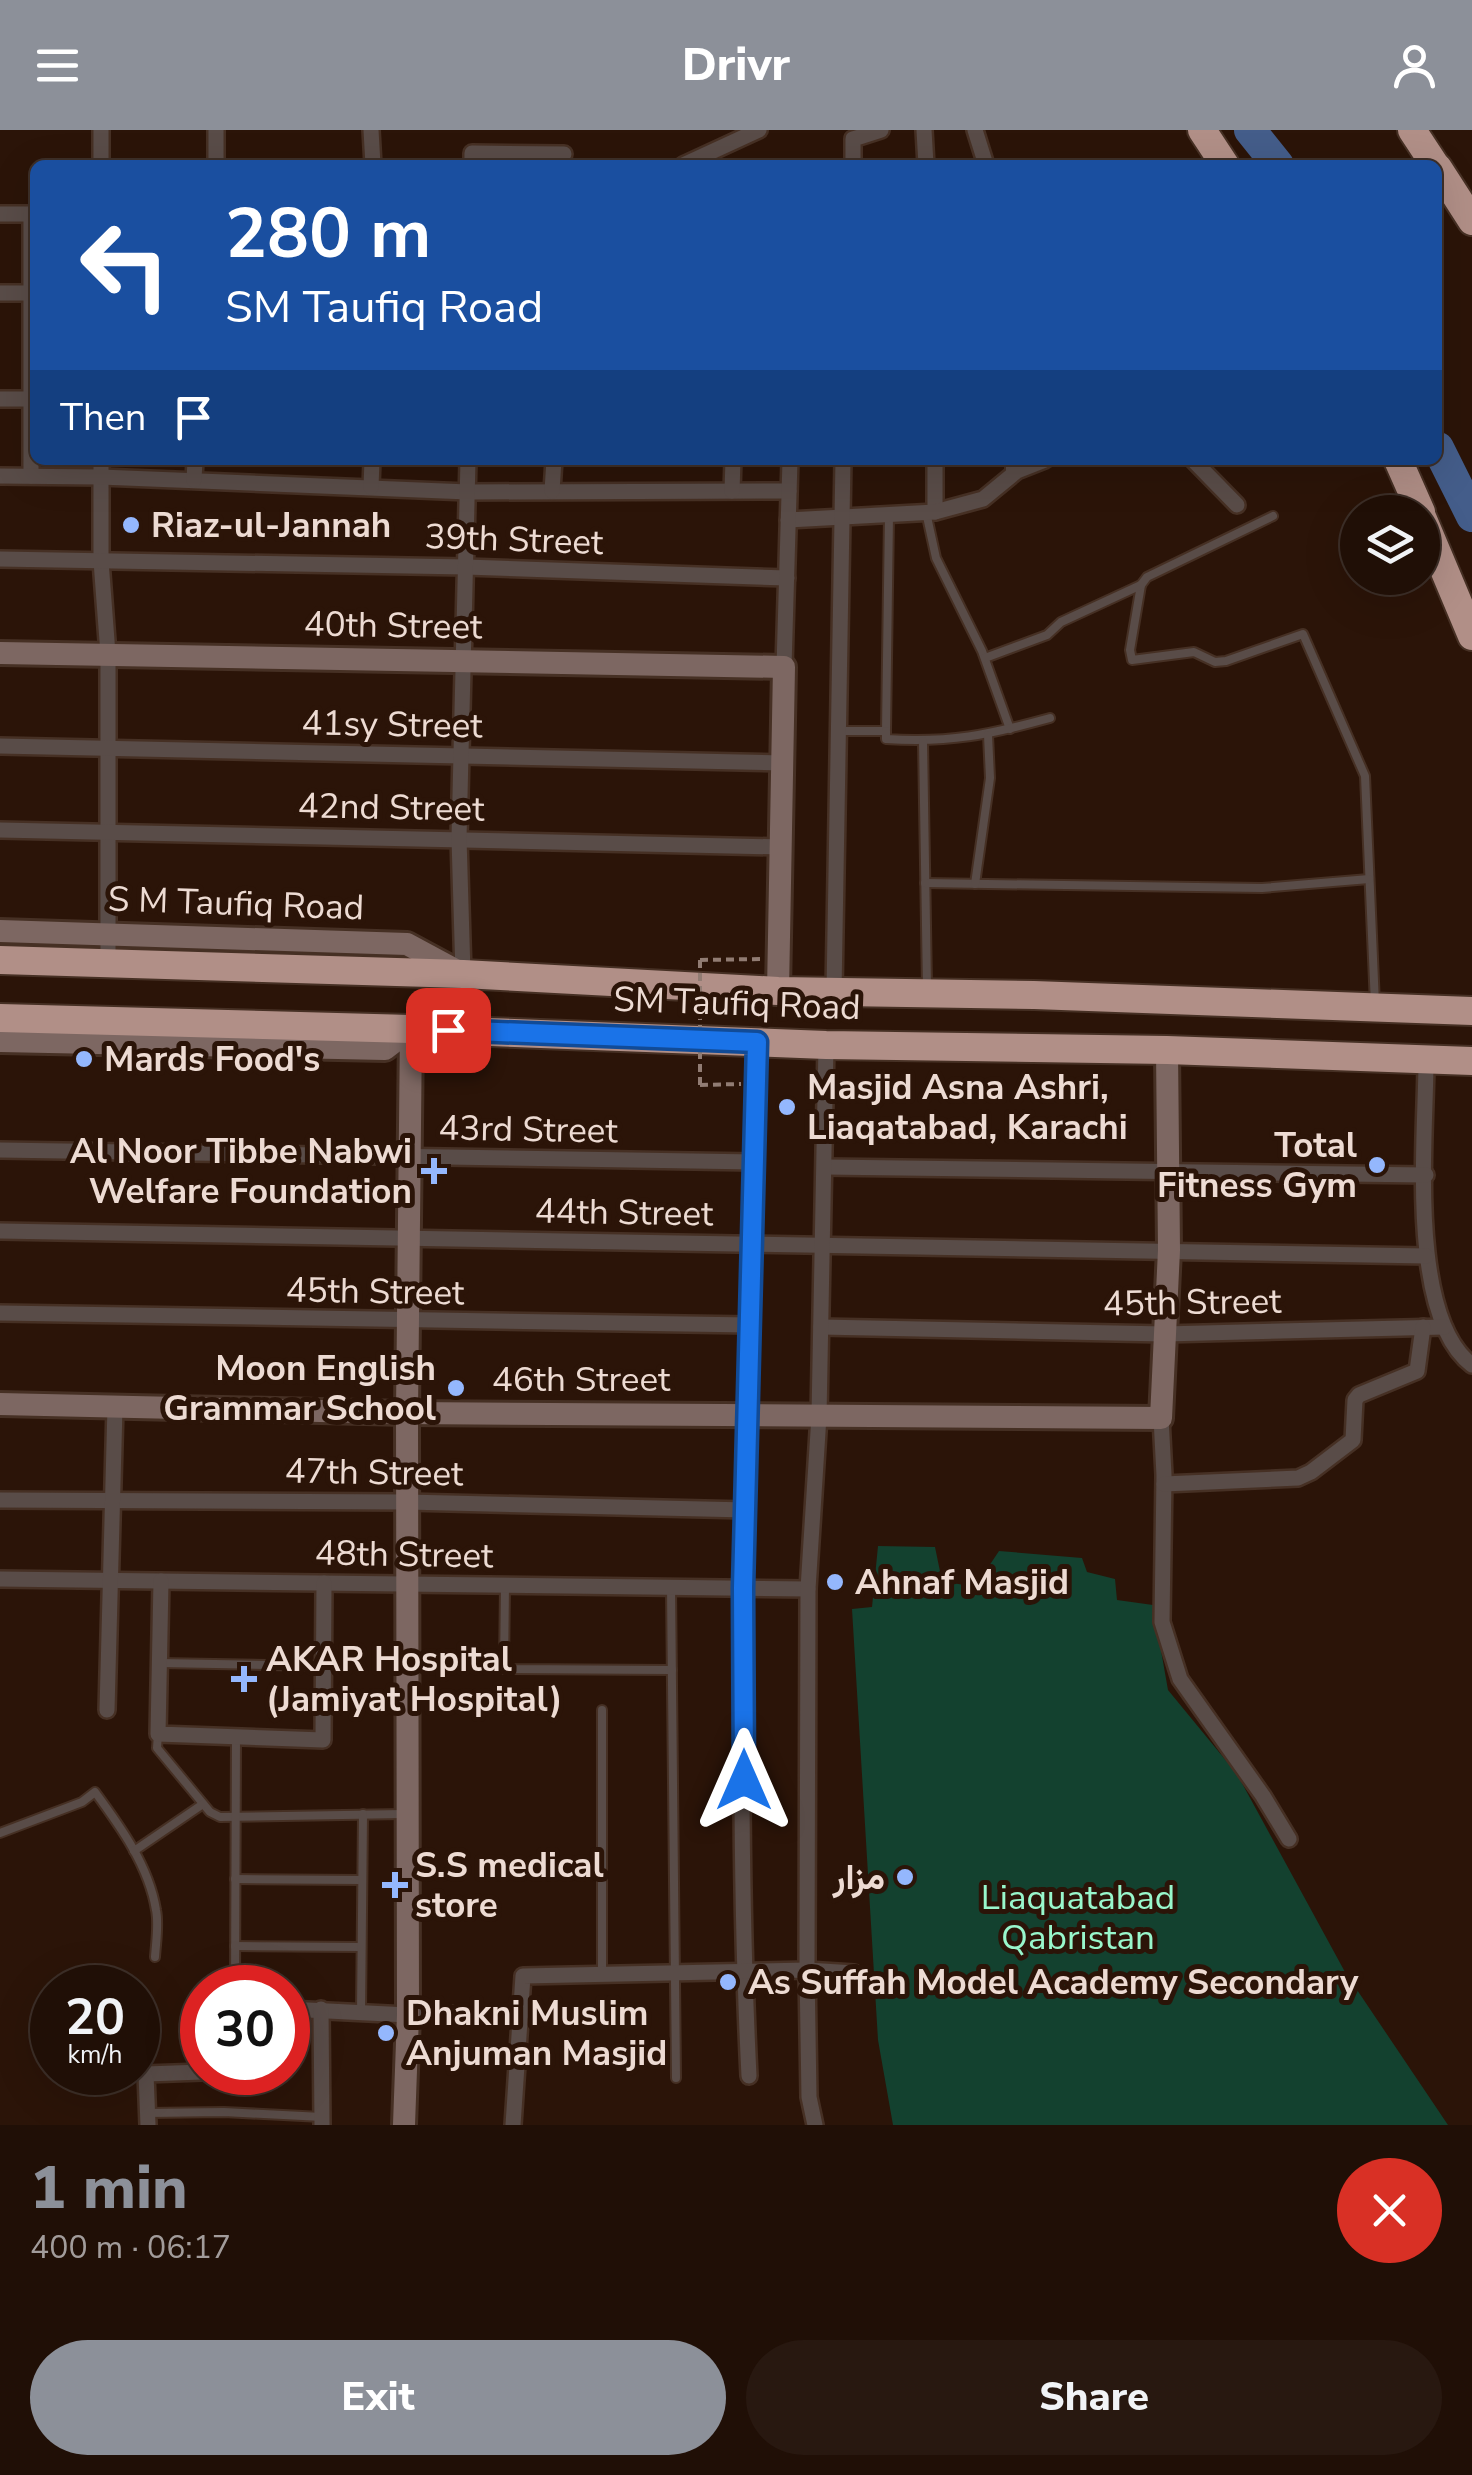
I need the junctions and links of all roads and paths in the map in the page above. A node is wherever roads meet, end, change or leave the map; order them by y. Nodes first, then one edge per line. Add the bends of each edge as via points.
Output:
1 (101, 130) edge
2 (216, 130) edge
3 (371, 130) edge
4 (759, 130) edge
5 (881, 130) edge
6 (924, 130) edge
7 (975, 130) edge
8 (1202, 130) edge
9 (1412, 130) edge
10 (564, 154) dead end
11 (100, 160) edge
12 (216, 160) edge
13 (373, 160) edge
14 (472, 160) edge
15 (694, 160) edge
16 (853, 160) edge
17 (926, 160) edge
18 (984, 160) edge
19 (1222, 160) edge
20 (1431, 160) edge
21 (1442, 176) edge
22 (0, 214) edge
23 (30, 214) edge
24 (1472, 221) edge
25 (0, 293) edge
26 (30, 293) edge
27 (0, 399) edge
28 (30, 399) edge
29 (31, 465) edge
30 (194, 465) edge
31 (372, 465) edge
32 (468, 465) edge
33 (554, 465) edge
34 (733, 465) edge
35 (790, 465) edge
36 (842, 465) edge
37 (935, 465) edge
38 (1010, 465) edge
39 (1034, 465) edge
40 (1199, 465) edge
41 (1400, 465) edge
42 (101, 468) edge
43 (0, 476) edge
44 (31, 476) junction
45 (1010, 477) junction
46 (194, 480) junction
47 (371, 488) junction
48 (789, 490) junction
49 (552, 491) junction
50 (732, 491) junction
51 (468, 492) junction
52 (1413, 495) edge
53 (1237, 505) dead end
54 (931, 512) junction
55 (889, 515) junction
56 (1274, 516) dead end
57 (840, 519) junction
58 (788, 520) junction
59 (1440, 559) edge
60 (0, 560) edge
61 (101, 561) junction
62 (466, 567) junction
63 (787, 578) junction
64 (1141, 585) junction
65 (1472, 636) edge
66 (0, 653) edge
67 (108, 654) junction
68 (985, 658) junction
69 (464, 661) junction
70 (784, 667) junction
71 (1050, 718) dead end
72 (1010, 729) junction
73 (837, 731) junction
74 (886, 731) junction
75 (988, 735) junction
76 (923, 741) junction
77 (0, 746) edge
78 (108, 748) junction
79 (461, 755) junction
80 (783, 763) junction
81 (0, 830) edge
82 (107, 830) junction
83 (458, 838) junction
84 (782, 847) junction
85 (1369, 878) junction
86 (925, 883) junction
87 (975, 884) junction
88 (0, 932) edge
89 (108, 934) junction
90 (745, 959) dead end
91 (0, 960) edge
92 (108, 964) junction
93 (463, 974) junction
94 (778, 991) junction
95 (834, 992) junction
96 (927, 994) junction
97 (1375, 1008) junction
98 (1472, 1011) edge
99 (0, 1018) edge
100 (412, 1028) junction
101 (0, 1041) edge
102 (757, 1042) junction
103 (826, 1045) junction
104 (1167, 1050) junction
105 (1426, 1060) junction
106 (1472, 1062) edge
107 (735, 1084) dead end
108 (0, 1150) edge
109 (410, 1158) junction
110 (755, 1162) junction
111 (825, 1167) junction
112 (1169, 1171) junction
113 (1426, 1176) junction
114 (0, 1231) edge
115 (409, 1237) junction
116 (752, 1244) junction
117 (823, 1247) junction
118 (1169, 1250) junction
119 (1426, 1256) junction
120 (0, 1313) edge
121 (408, 1322) junction
122 (750, 1325) junction
123 (821, 1327) junction
124 (1424, 1327) junction
125 (1444, 1327) junction
126 (1165, 1334) junction
127 (1472, 1365) edge
128 (0, 1404) edge
129 (115, 1407) junction
130 (407, 1413) junction
131 (747, 1416) junction
132 (819, 1416) junction
133 (1161, 1418) junction
134 (1164, 1484) junction
135 (0, 1500) edge
136 (114, 1500) junction
137 (407, 1502) junction
138 (746, 1510) junction
139 (0, 1579) edge
140 (110, 1580) junction
141 (162, 1581) junction
142 (324, 1583) junction
143 (408, 1584) junction
144 (505, 1585) junction
145 (671, 1587) junction
146 (743, 1588) junction
147 (808, 1589) junction
148 (160, 1663) junction
149 (324, 1666) junction
150 (672, 1670) junction
151 (323, 1704) junction
152 (408, 1704) junction
153 (107, 1710) dead end
154 (602, 1710) dead end
155 (158, 1734) junction
156 (236, 1738) junction
157 (203, 1804) junction
158 (363, 1814) junction
159 (408, 1814) junction
160 (236, 1815) junction
161 (0, 1833) edge
162 (1289, 1839) dead end
163 (134, 1851) junction
164 (236, 1879) junction
165 (362, 1880) junction
166 (235, 1946) junction
167 (361, 1947) junction
168 (155, 1957) dead end
169 (235, 1965) edge
170 (807, 1970) junction
171 (744, 1971) junction
172 (674, 1973) junction
173 (854, 1973) dead end
174 (602, 1974) junction
175 (310, 2009) edge
176 (320, 2009) junction
177 (361, 2012) junction
178 (522, 2013) junction
179 (408, 2015) junction
180 (180, 2073) edge
181 (749, 2076) dead end
182 (676, 2078) dead end
183 (147, 2119) edge
184 (322, 2121) edge
185 (404, 2125) edge
186 (513, 2125) edge
187 (815, 2125) edge

1 - 11 street
2 - 12 street
3 - 13 street
4 - 15 street
5 - 16 street via 854,139
6 - 17 street
7 - 18 street
8 - 19 highway
9 - 20 highway
10 - 14 street via 472,153
21 - 24 highway
22 - 23 street
25 - 26 street
27 - 28 street
29 - 44 street
30 - 46 street
31 - 47 street
32 - 51 street
33 - 49 street
34 - 50 street
35 - 48 street
36 - 57 street
37 - 54 street
38 - 45 lane
39 - 45 street
40 - 53 street
41 - 52 highway
42 - 44 street
42 - 46 street
42 - 61 street
43 - 44 street
45 - 54 street via 983,499
46 - 47 street
47 - 51 street
48 - 50 street
48 - 58 street
49 - 50 street
49 - 51 street
51 - 62 street
54 - 55 street
54 - 68 lane via 936,558
55 - 57 street
55 - 74 lane
56 - 64 lane via 1147,576
57 - 58 street
57 - 73 street
58 - 63 street
59 - 65 highway
60 - 61 street, 39th Street
61 - 62 street, 39th Street
61 - 67 street
62 - 63 street, 39th Street
62 - 69 street
63 - 70 street
64 - 68 lane via 1047,635
64 - 85 lane via 1132,660 1194,652 1226,662 1302,634 1365,776
66 - 67 street, 40th Street
67 - 69 street, 40th Street
67 - 78 street
68 - 72 lane
69 - 70 street, 40th Street
69 - 79 street
70 - 80 street
71 - 72 lane
72 - 75 lane
73 - 74 lane
73 - 95 street
74 - 76 lane via 886,740
75 - 76 lane
75 - 87 lane via 990,778
76 - 86 lane
77 - 78 street, 41sy Street
78 - 79 street, 41sy Street
78 - 82 street
79 - 80 street, 41sy Street
79 - 83 street
80 - 84 street
81 - 82 street, 42nd Street
82 - 83 street, 42nd Street
82 - 89 street
83 - 84 street, 42nd Street
83 - 93 street
84 - 94 street
85 - 87 lane via 1262,888
85 - 97 lane
86 - 87 lane
86 - 96 lane
88 - 89 street, S M Taufiq Road
89 - 92 street
89 - 93 street, S M Taufiq Road via 407,944
90 - 107 path, bridge via 700,960 700,1085
91 - 92 highway
92 - 93 highway
93 - 94 highway
94 - 95 highway
95 - 96 highway
96 - 97 highway
97 - 98 highway
99 - 100 highway, SM Taufiq Road
100 - 101 street via 385,1049
100 - 102 highway, SM Taufiq Road
100 - 109 street
102 - 103 highway, SM Taufiq Road
102 - 110 street
103 - 104 highway, SM Taufiq Road
103 - 111 street
104 - 105 highway, SM Taufiq Road
104 - 112 street
105 - 106 highway, SM Taufiq Road
105 - 113 street
108 - 109 street, 43rd Street
109 - 110 street, 43rd Street
109 - 115 street
110 - 116 street
111 - 112 street
111 - 117 street
112 - 113 street
112 - 118 street
113 - 119 street
114 - 115 street, 44th Street
115 - 116 street, 44th Street
115 - 121 street
116 - 117 street, 44th Street
116 - 122 street
117 - 118 street, 44th Street
117 - 123 street
118 - 119 street, 44th Street
118 - 126 street
119 - 125 street
120 - 121 street, 45th Street
121 - 122 street, 45th Street
121 - 130 street
122 - 131 street
123 - 126 street, 45th Street
123 - 132 street
124 - 125 street, 45th Street
124 - 126 street, 45th Street
124 - 134 street via 1417,1371 1360,1395 1352,1440 1311,1472
125 - 127 street
126 - 133 street
128 - 129 street, 46th Street
129 - 130 street, 46th Street
129 - 136 street
130 - 131 street, 46th Street
130 - 137 street
131 - 132 street, 46th Street
131 - 138 street
132 - 133 street, 46th Street
132 - 147 street
133 - 134 street
134 - 162 street via 1162,1622 1180,1678
135 - 136 street, 47th Street
136 - 137 street, 47th Street
136 - 140 street
137 - 138 street, 47th Street
137 - 143 street
138 - 146 street
139 - 140 street, 48th Street
140 - 141 street, 48th Street
140 - 153 street
141 - 142 street, 48th Street
141 - 148 street
142 - 143 street, 48th Street
142 - 149 street
143 - 144 street, 48th Street
143 - 152 street
144 - 145 street, 48th Street
144 - 150 lane via 504,1668
145 - 146 street, 48th Street
145 - 150 lane
146 - 147 street, 48th Street
146 - 171 street
147 - 170 street
148 - 149 lane
148 - 155 street
149 - 151 street
150 - 172 lane
151 - 152 lane
151 - 156 street via 323,1740
152 - 159 street
154 - 174 lane
155 - 156 street
155 - 157 lane via 157,1748
156 - 160 lane
157 - 160 lane via 220,1817
157 - 163 lane
158 - 159 lane
158 - 160 lane
158 - 165 lane
159 - 179 street
160 - 164 lane
161 - 163 lane via 95,1792
163 - 168 lane via 157,1911
164 - 165 lane
164 - 166 lane
165 - 167 lane
166 - 167 lane
166 - 169 lane
167 - 177 lane
170 - 171 street
170 - 173 street
170 - 187 street
171 - 172 street
171 - 181 street
172 - 174 street
172 - 182 lane
174 - 178 street via 524,1976
175 - 176 street
176 - 177 street
176 - 184 street
177 - 179 street
178 - 179 street
178 - 186 street
179 - 185 street
180 - 183 street via 146,2074
183 - 184 lane via 224,2112

